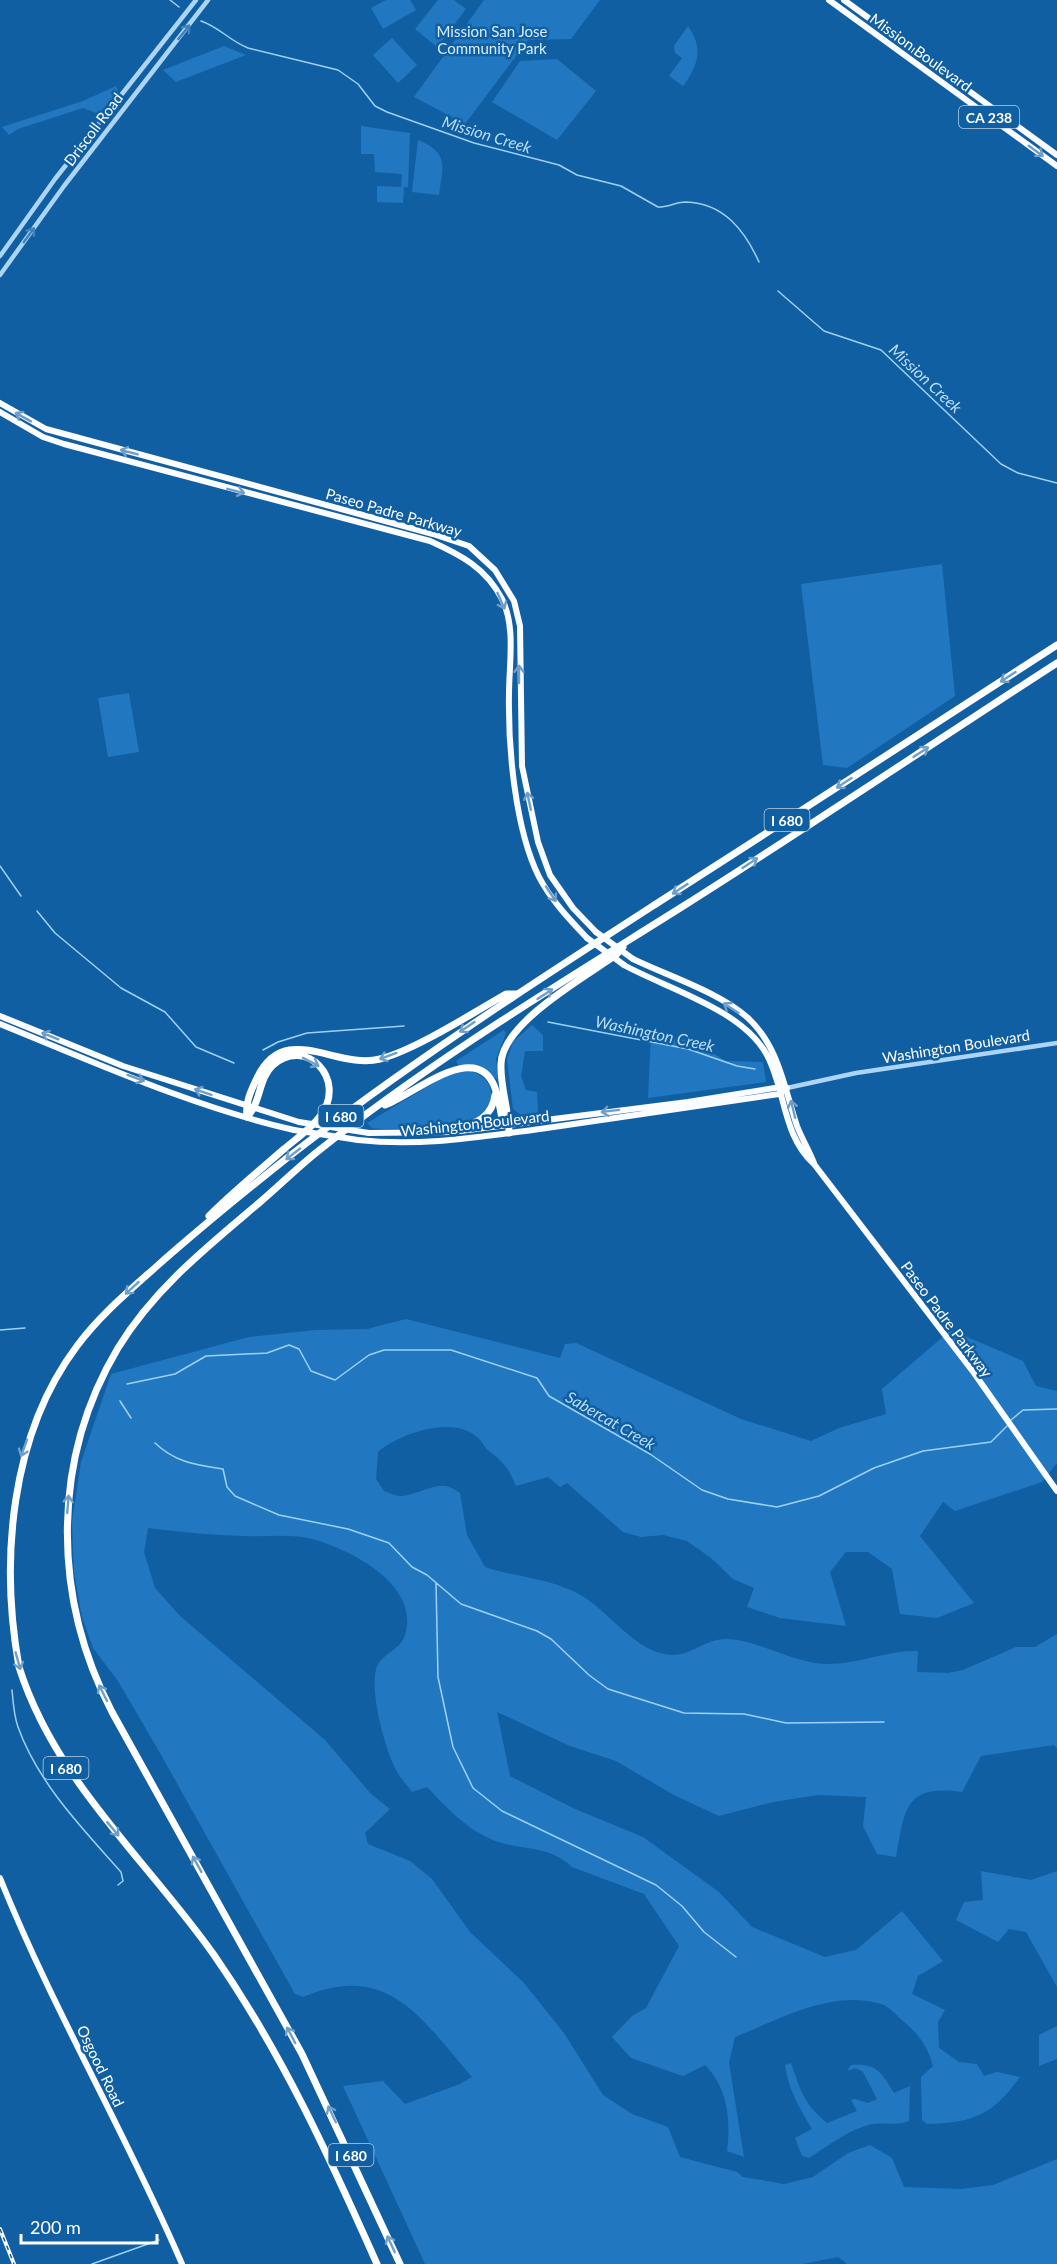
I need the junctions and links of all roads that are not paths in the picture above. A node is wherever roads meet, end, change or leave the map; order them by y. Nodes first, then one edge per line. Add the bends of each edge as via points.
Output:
1 (196, 0) edge
2 (208, 0) edge
3 (829, 0) edge
4 (844, 0) edge
5 (1057, 155) edge
6 (1057, 166) edge
7 (0, 256) edge
8 (0, 275) edge
9 (0, 403) edge
10 (0, 412) edge
11 (1057, 645) edge
12 (1057, 663) edge
13 (630, 939) junction
14 (516, 994) junction
15 (0, 1016) edge
16 (0, 1024) edge
17 (1057, 1043) edge
18 (495, 1086) junction
19 (777, 1086) junction
20 (787, 1088) junction
21 (779, 1094) junction
22 (246, 1107) junction
23 (374, 1109) junction
24 (254, 1110) junction
25 (246, 1117) junction
26 (506, 1124) junction
27 (452, 1132) junction
28 (508, 1133) junction
29 (814, 1164) junction
30 (176, 1250) junction
31 (1057, 1491) edge
32 (0, 1878) edge
33 (182, 2264) edge
34 (377, 2264) edge
35 (400, 2264) edge

1 - 7 street, Driscoll Road via 59,174
8 -> 2 street, Driscoll Road
3 -> 6 main road, Mission Boulevard / CA 238
4 - 5 main road, Mission Boulevard / CA 238
20 -> 9 main road, Paseo Padre Parkway, bridge via 774,1052 748,1018 718,999 633,959 596,932 573,908 550,874 540,849 522,766 520,626 514,601 495,570 469,546 46,429
10 -> 19 main road, Paseo Padre Parkway, bridge via 43,437 64,444 430,541 465,556 487,576 503,601 510,627 509,734 527,843 539,877 587,938 624,965 742,1026 767,1054
11 -> 14 highway, I 680
13 -> 12 highway, I 680
23 -> 13 highway, I 680
13 - 26 highway via 616,955 533,1016 507,1043 501,1070
14 -> 22 highway via 506,994 379,1059 347,1059 306,1049 279,1052 260,1071
14 -> 30 highway, I 680 via 344,1113
22 -> 15 main road, Washington Boulevard via 125,1066
16 -> 25 main road, Washington Boulevard via 120,1073
17 - 20 street, Washington Boulevard via 856,1073
18 - 23 highway via 477,1069 460,1067
18 - 26 highway
18 - 27 highway via 495,1101 486,1117
19 - 20 main road, Washington Boulevard
19 - 21 main road, Paseo Padre Parkway
19 -> 26 main road, Washington Boulevard
20 - 21 main road, Washington Boulevard
29 -> 20 main road, Paseo Padre Parkway
21 - 28 main road, Washington Boulevard
21 - 29 main road, Paseo Padre Parkway via 794,1138
22 - 24 main road, Washington Boulevard
22 - 25 highway
35 -> 23 highway, I 680 via 302,2054 99,1687 75,1614 66,1544 71,1475 82,1428 104,1374 135,1324 192,1260
24 - 25 highway
24 - 27 main road, Washington Boulevard, bridge via 369,1133
24 -> 30 highway via 266,1073 280,1060 306,1058 319,1065 327,1076 330,1097 318,1119 227,1198
25 - 28 main road, Washington Boulevard, bridge via 294,1130 358,1140 423,1143
26 - 27 main road, Washington Boulevard
26 - 28 highway
29 - 31 main road, Paseo Padre Parkway via 974,1373
30 -> 34 highway, I 680 via 103,1315 78,1344 59,1372 31,1430 8,1520 4,1580 11,1634 26,1687 59,1756 88,1798 193,1927 260,2026 316,2128
32 - 33 main road, Osgood Road

